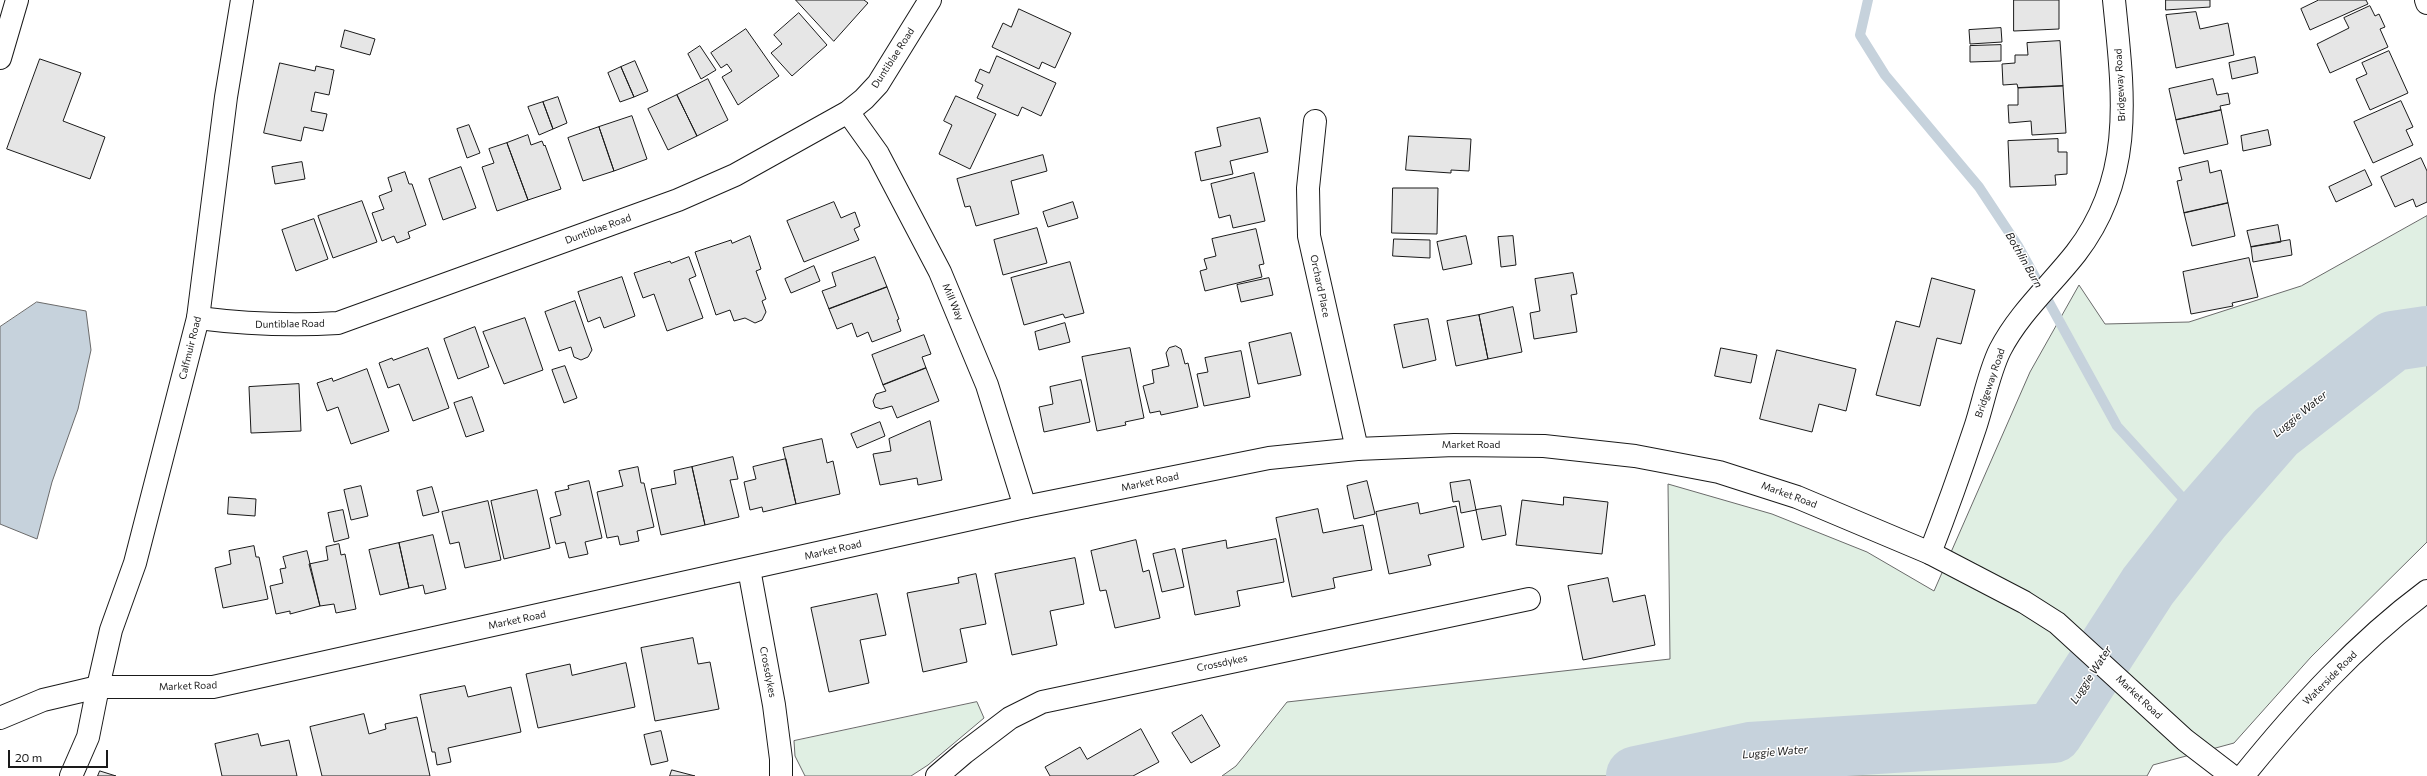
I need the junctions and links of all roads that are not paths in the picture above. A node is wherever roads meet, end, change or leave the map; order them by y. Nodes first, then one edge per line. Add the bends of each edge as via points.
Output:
1 (17, 0) edge
2 (242, 0) edge
3 (930, 0) edge
4 (2114, 0) edge
5 (2426, 0) edge
6 (2427, 3) edge
7 (0, 58) edge
8 (848, 112) junction
9 (1315, 121) dead end
10 (198, 318) junction
11 (1357, 449) junction
12 (1025, 508) junction
13 (1930, 553) junction
14 (749, 569) junction
15 (2427, 591) edge
16 (1529, 599) dead end
17 (98, 686) junction
18 (0, 718) edge
19 (71, 776) edge
20 (781, 776) edge
21 (937, 776) edge
22 (2232, 776) edge
23 (2243, 776) edge

1 - 7 street
2 - 10 street, Calfmuir Road via 224,112
3 - 8 street, Duntiblae Road via 878,84
4 - 13 street, Bridgeway Road via 2120,60 2122,130 2108,192 2098,218 2076,252 2014,326 1999,352 1963,466
5 - 6 street
8 - 10 street, Duntiblae Road via 735,175 678,200 338,323 270,325
8 - 12 street, Mill Way via 878,154 940,272 987,385
9 - 11 street, Orchard Place via 1308,188 1309,236
10 - 17 street, Calfmuir Road via 135,563 111,630
11 - 12 street, Market Road via 1269,458
11 - 13 street, Market Road via 1454,445 1544,446 1635,456 1719,472 1797,497
12 - 14 street, Market Road
13 - 22 street, Market Road via 2024,602 2057,624 2202,754
14 - 17 street, Market Road via 213,687
14 - 20 street, Crossdykes via 774,706
15 - 23 street, Waterside Road via 2396,614 2312,694
16 - 21 street, Crossdykes via 1042,702 1010,718
17 - 18 street, Market Road via 42,700
17 - 19 street, Calfmuir Road via 88,737

